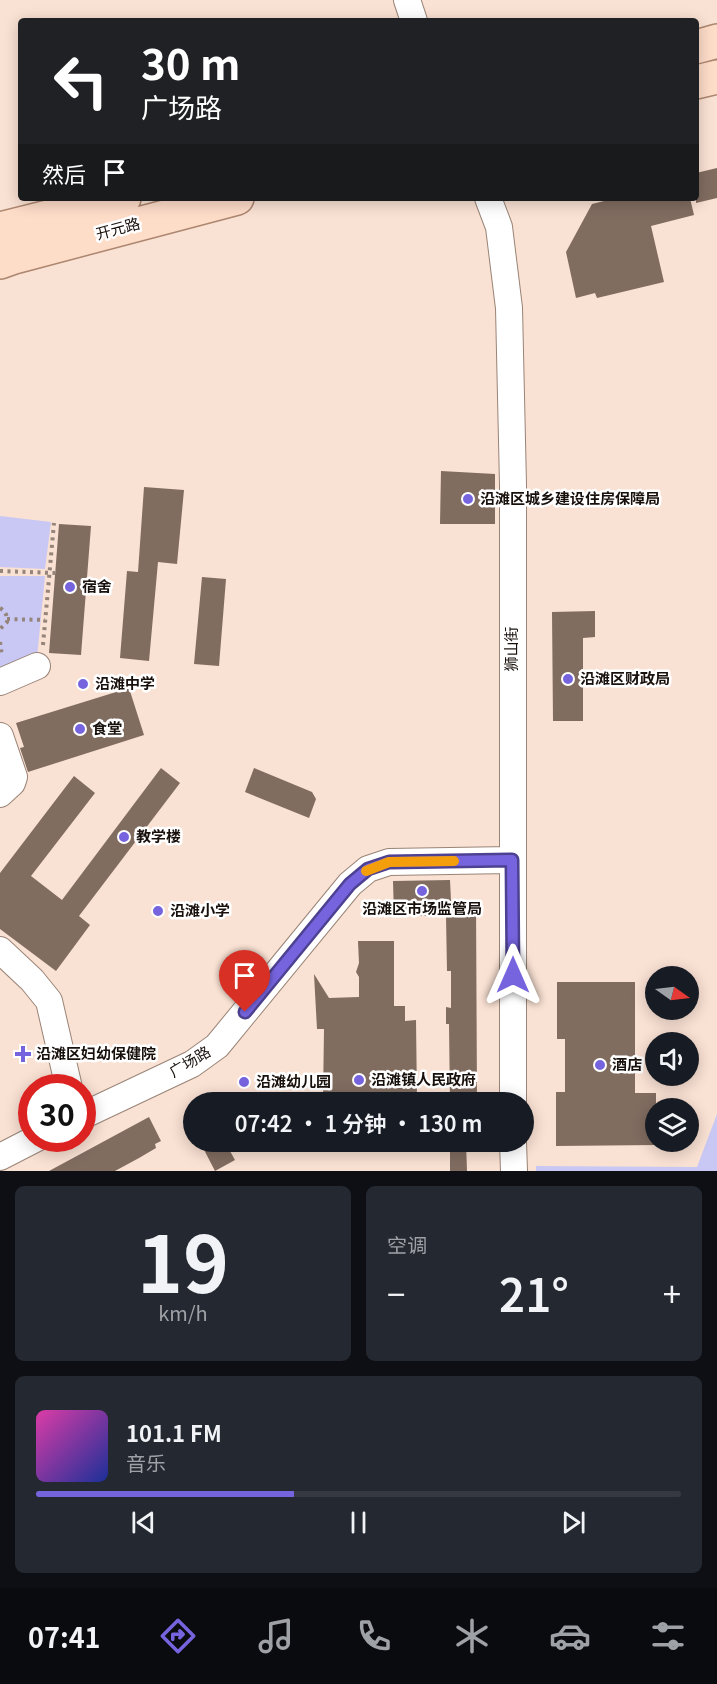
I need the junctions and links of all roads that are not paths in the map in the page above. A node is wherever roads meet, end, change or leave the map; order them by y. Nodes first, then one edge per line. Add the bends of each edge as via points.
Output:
1 (407, 0) edge
2 (413, 18) edge
3 (717, 41) edge
4 (699, 46) edge
5 (717, 77) edge
6 (699, 81) edge
7 (112, 201) edge
8 (226, 201) edge
9 (489, 201) edge
10 (0, 230) edge
11 (0, 262) edge
12 (40, 659) road end
13 (0, 682) edge
14 (0, 736) edge
15 (0, 794) edge
16 (512, 860) junction
17 (0, 950) edge
18 (66, 1074) edge
19 (513, 1092) edge
20 (96, 1109) edge
21 (18, 1148) edge
22 (513, 1152) edge
23 (0, 1157) edge
24 (514, 1171) edge

1 - 2 street
3 - 4 main road
5 - 6 main road
7 - 10 main road, 开元路
8 - 11 main road, 开元路
9 - 16 street, 狮山街 via 499,227 509,308 513,485
12 - 13 street
14 - 15 street via 14,777
16 - 19 street, 狮山街
16 - 20 street, 广场路 via 389,862 368,869 350,884 217,1046 192,1064
17 - 18 street via 49,1001
21 - 23 street
22 - 24 street

